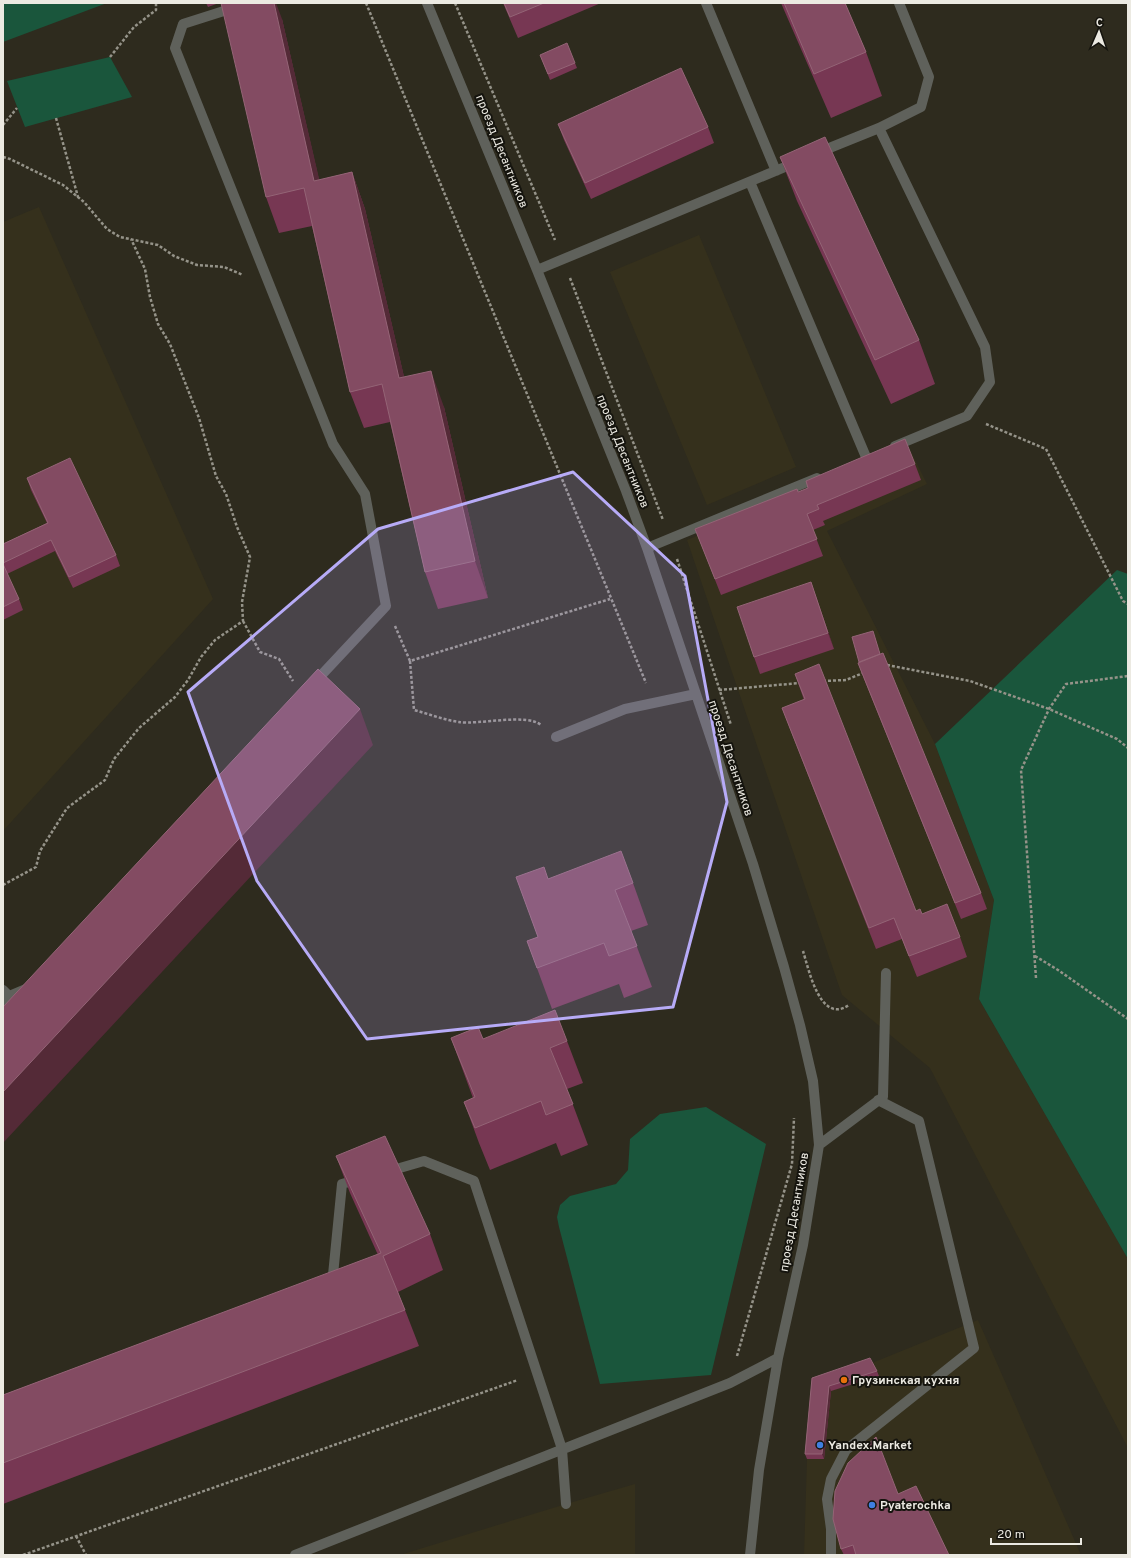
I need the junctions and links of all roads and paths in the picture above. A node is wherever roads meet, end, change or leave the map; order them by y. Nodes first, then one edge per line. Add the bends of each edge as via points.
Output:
1 (156, 3) edge
2 (249, 3) edge
3 (366, 3) edge
4 (427, 3) edge
5 (706, 3) edge
6 (899, 3) edge
7 (110, 57) dead end
8 (17, 108) dead end
9 (56, 118) dead end
10 (3, 125) edge
11 (879, 128) junction
12 (3, 157) edge
13 (776, 170) junction
14 (750, 182) junction
15 (79, 198) junction
16 (131, 239) junction
17 (537, 270) junction
18 (270, 286) junction
19 (967, 416) junction
20 (888, 448) edge
21 (866, 457) edge
22 (823, 475) edge
23 (647, 548) junction
24 (610, 598) junction
25 (1128, 604) edge
26 (386, 606) junction
27 (244, 621) junction
28 (410, 661) junction
29 (880, 667) edge
30 (866, 672) edge
31 (1128, 676) edge
32 (822, 681) edge
33 (806, 683) edge
34 (719, 690) dead end
35 (304, 694) joint
36 (696, 694) junction
37 (655, 703) junction
38 (1049, 709) junction
39 (556, 737) joint
40 (1128, 748) edge
41 (3, 885) edge
42 (1035, 956) junction
43 (886, 973) dead end
44 (1036, 978) dead end
45 (35, 986) edge
46 (6, 993) edge
47 (3, 1005) edge
48 (1128, 1019) edge
49 (878, 1100) junction
50 (794, 1114) dead end
51 (819, 1145) junction
52 (324, 1291) edge
53 (778, 1358) junction
54 (736, 1360) dead end
55 (537, 1373) junction
56 (562, 1449) junction
57 (566, 1504) dead end
58 (76, 1536) junction
59 (23, 1555) edge
60 (86, 1555) edge
61 (295, 1555) edge
62 (750, 1555) edge
63 (831, 1555) edge

1 - 7 path via 156,10 134,27
2 - 18 street via 183,24 175,48
3 - 24 path
4 - 17 street, проезд Десантников
5 - 13 street
6 - 11 street via 929,77 921,107
8 - 10 path
9 - 15 path
11 - 13 street
11 - 19 street via 985,347 990,382
12 - 15 path via 64,185
13 - 14 street
14 - 17 street
14 - 21 street
15 - 16 path via 107,229 120,237
16 - 18 path via 158,245 174,256 197,265 224,267
16 - 27 path via 145,269 158,324 170,344 199,418 216,476 226,494 250,556 242,602
17 - 23 street, проезд Десантников
18 - 26 street via 333,444 364,494
19 - 20 street
19 - 25 path via 1046,449 1123,601
22 - 23 street
23 - 36 street, проезд Десантников
24 - 28 path
24 - 37 path
26 - 28 path
26 - 35 street
27 - 35 path via 260,652 279,659
27 - 41 path via 215,640 175,697 139,728 114,759 105,780 67,808 40,851 36,867
28 - 39 path via 414,710 459,722 537,721
29 - 38 path via 887,665 970,681
30 - 32 path via 846,680
31 - 38 path via 1066,684
33 - 34 path
36 - 37 street
36 - 51 street, проезд Десантников via 753,864 790,988 813,1081
37 - 39 street via 625,709
38 - 40 path via 1116,739
38 - 42 path via 1021,770
42 - 44 path
42 - 48 path
43 - 49 street via 883,1097
45 - 46 street
46 - 47 street
49 - 51 street
49 - 63 street via 919,1121 974,1348 846,1450 831,1479 827,1499
50 - 54 path via 792,1164
51 - 53 street, проезд Десантников via 804,1238
52 - 55 street via 332,1288 342,1184 424,1161 474,1180
53 - 56 street via 730,1383
53 - 62 street, проезд Десантников via 759,1470
55 - 56 street
55 - 58 path
56 - 57 street
56 - 61 street
58 - 59 path
58 - 60 path

